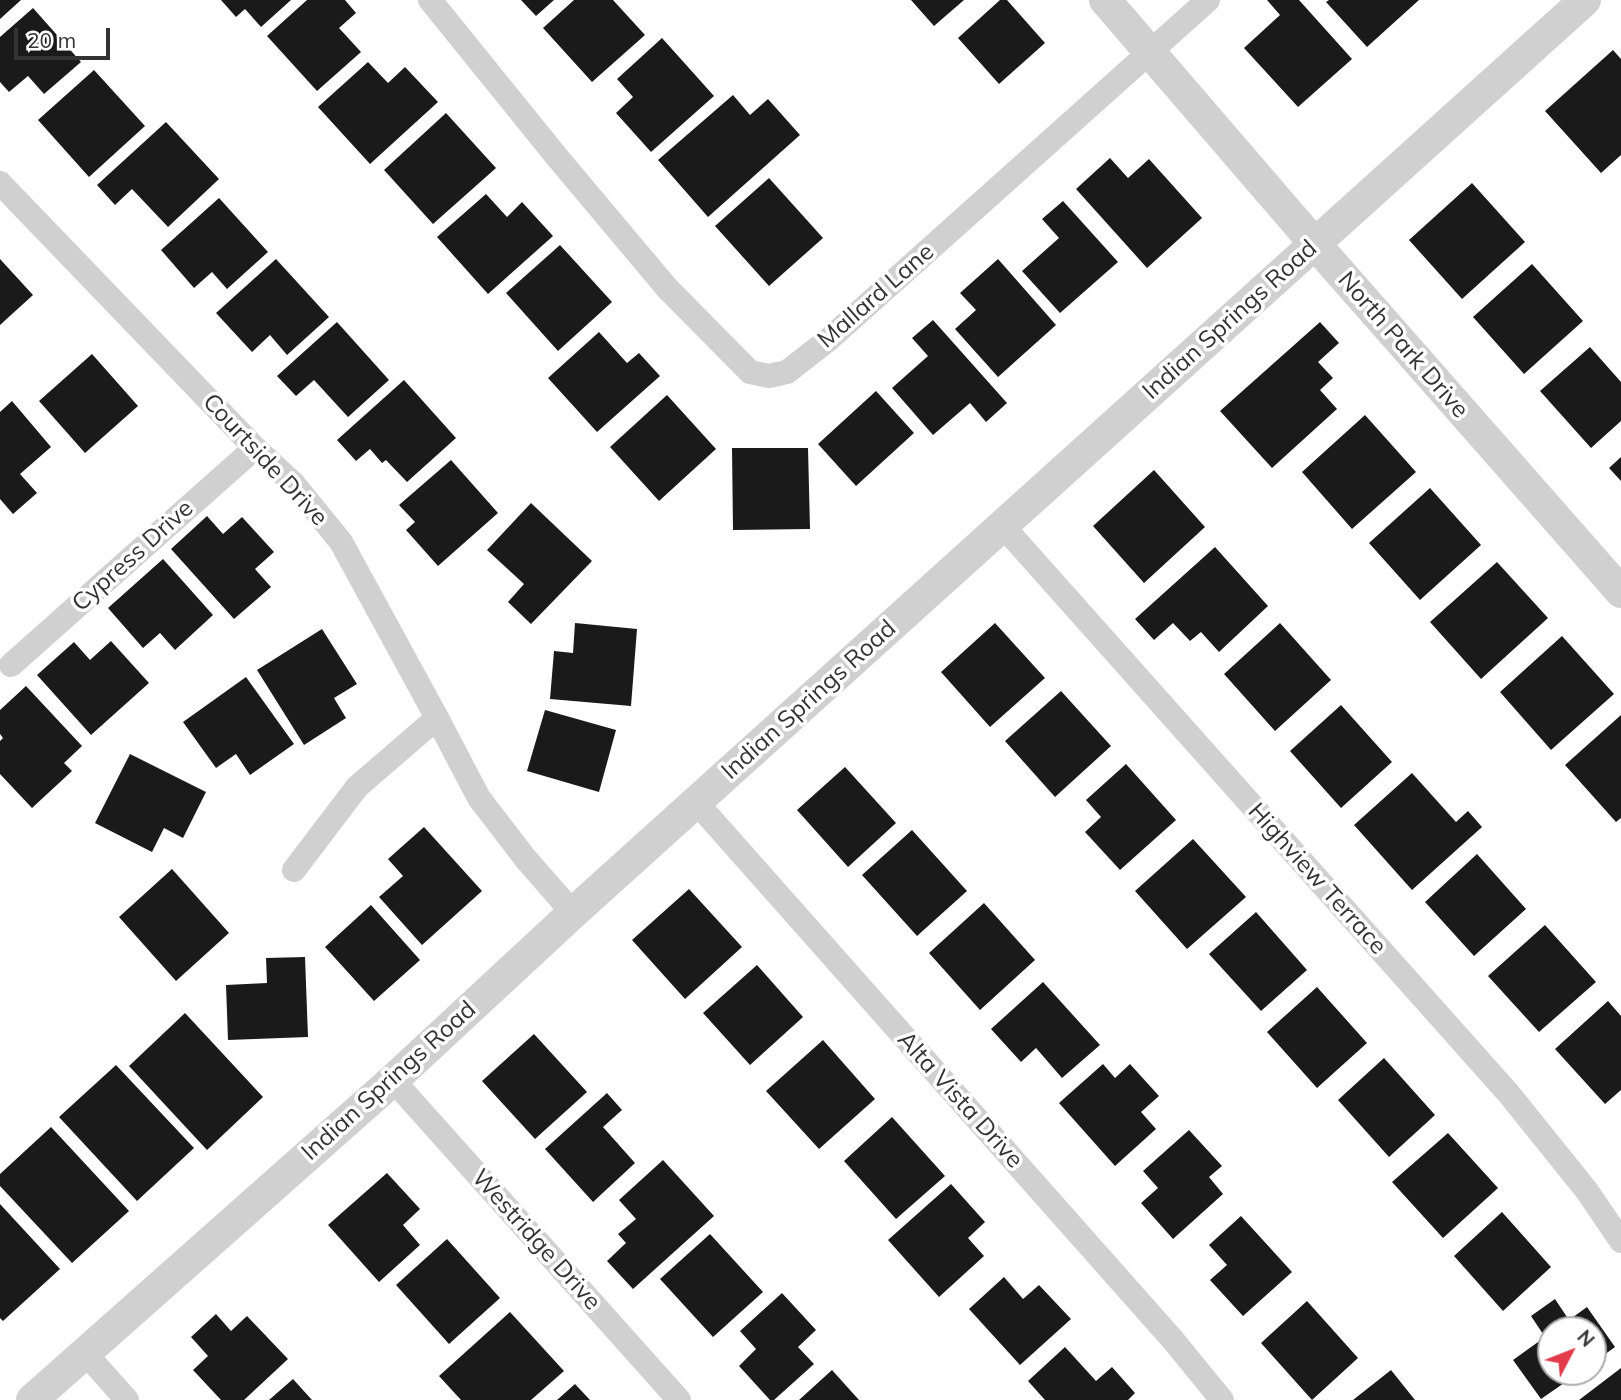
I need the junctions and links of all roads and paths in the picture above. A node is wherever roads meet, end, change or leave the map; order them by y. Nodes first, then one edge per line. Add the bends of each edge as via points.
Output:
1 (430, 0) edge
2 (1105, 0) edge
3 (1208, 0) edge
4 (1585, 0) edge
5 (1150, 52) junction
6 (0, 183) edge
7 (1315, 244) junction
8 (255, 448) junction
9 (1002, 526) junction
10 (1621, 592) edge
11 (11, 664) dead end
12 (438, 718) junction
13 (695, 802) junction
14 (293, 870) dead end
15 (573, 913) junction
16 (393, 1080) junction
17 (1621, 1241) edge
18 (85, 1353) junction
19 (32, 1400) edge
20 (127, 1400) edge
21 (679, 1400) edge
22 (1222, 1400) edge

1 - 5 street, Mallard Lane via 667,288 750,372 769,376 787,372 828,340
2 - 5 street, North Park Drive
3 - 5 street, Mallard Lane
4 - 7 street, Indian Springs Road
5 - 7 street, North Park Drive
6 - 8 street, Courtside Drive
7 - 9 street, Indian Springs Road
7 - 10 street, North Park Drive
8 - 11 street, Cypress Drive
8 - 12 street, Courtside Drive via 293,483 341,542
9 - 13 street, Indian Springs Road
9 - 17 street, Highview Terrace via 1509,1094
12 - 14 street via 357,787
12 - 15 street, Courtside Drive via 479,798
13 - 15 street, Indian Springs Road
13 - 22 street, Alta Vista Drive
15 - 16 street, Indian Springs Road
16 - 18 street, Indian Springs Road
16 - 21 street, Westridge Drive
18 - 19 street, Indian Springs Road
18 - 20 street

